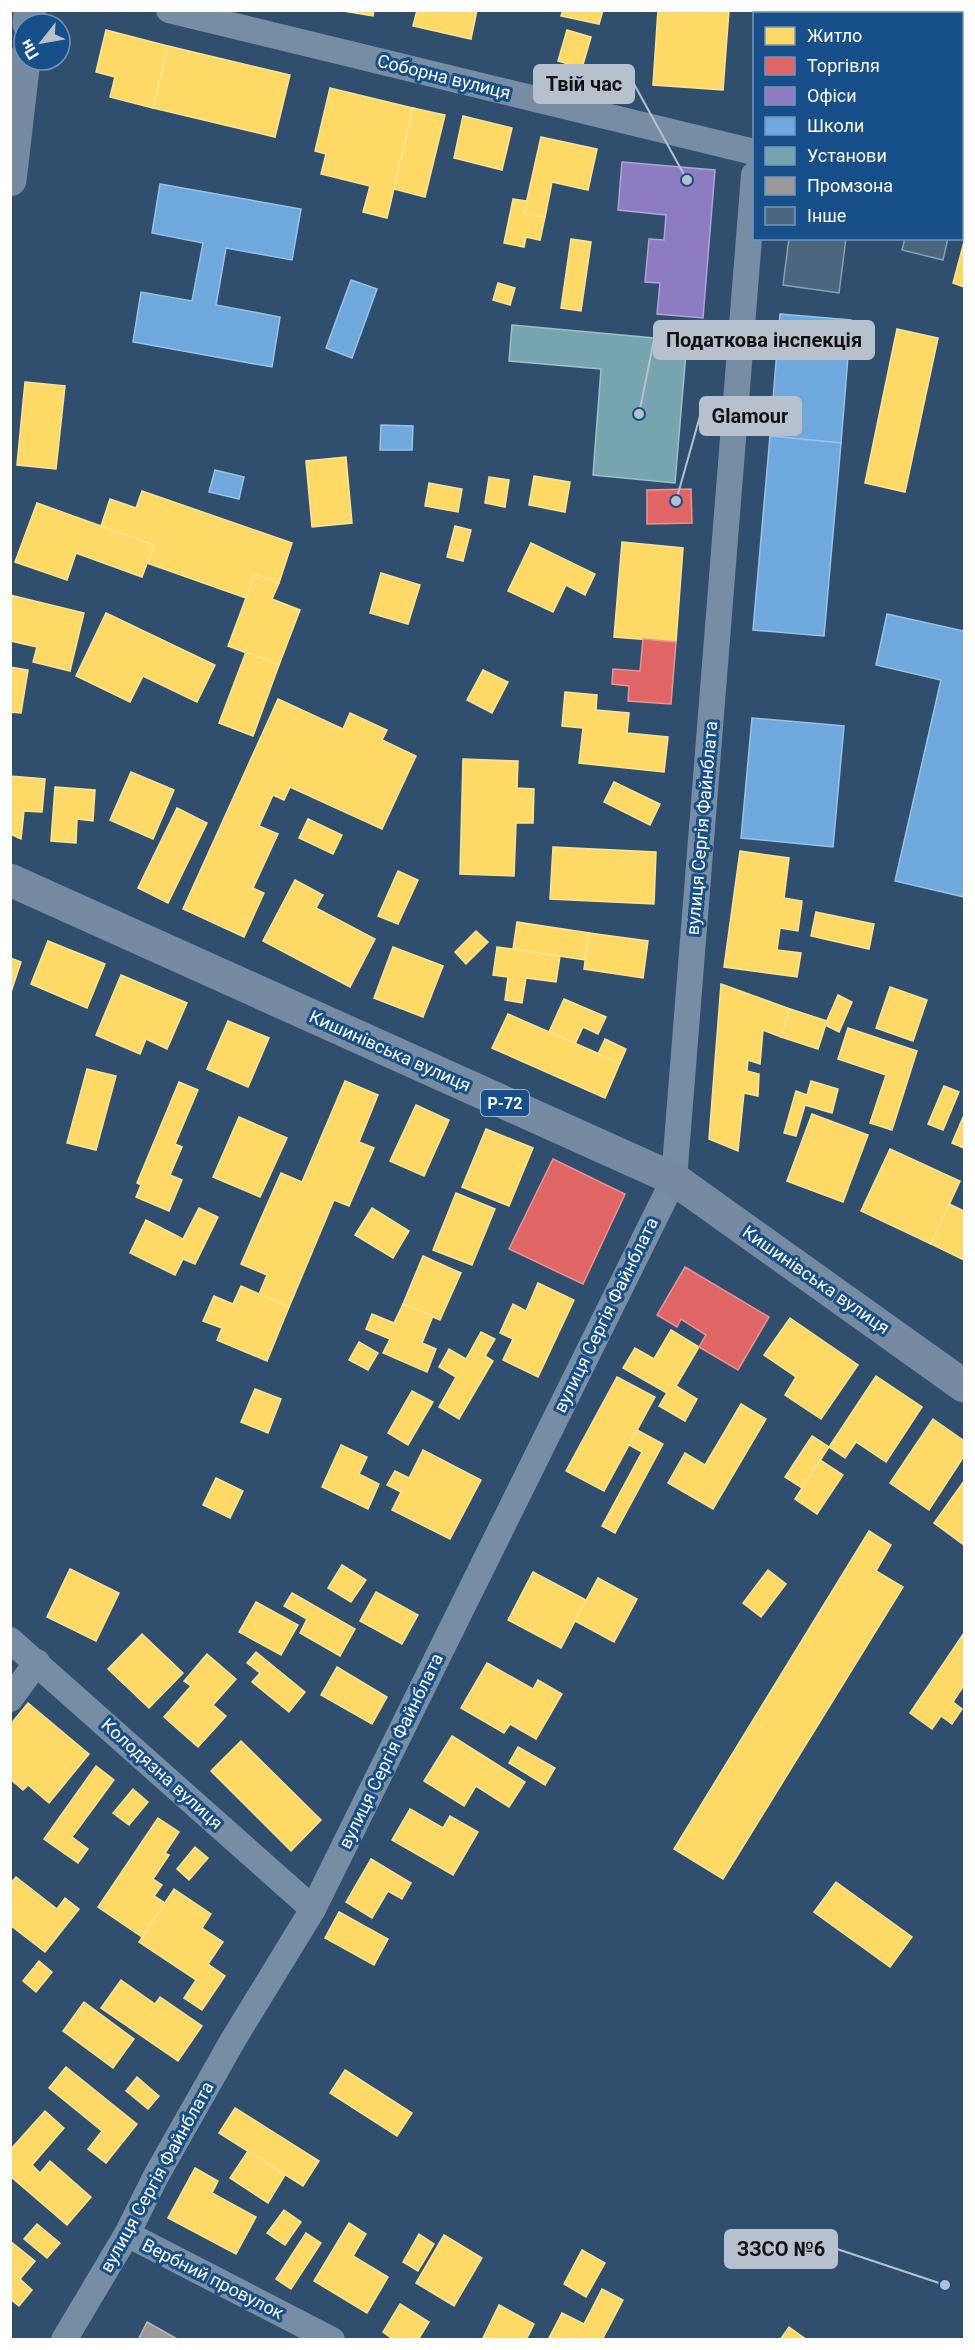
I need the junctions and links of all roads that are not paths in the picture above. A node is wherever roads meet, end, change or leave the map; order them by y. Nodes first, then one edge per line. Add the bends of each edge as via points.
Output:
1 (169, 10) edge
2 (23, 72) edge
3 (753, 152) edge
4 (10, 180) edge
5 (753, 188) edge
6 (10, 880) edge
7 (674, 1179) junction
8 (964, 1386) edge
9 (10, 1640) edge
10 (36, 1662) junction
11 (10, 1699) edge
12 (313, 1909) junction
13 (127, 2234) junction
14 (64, 2340) edge
15 (332, 2340) edge

1 - 3 street, Соборна вулиця
2 - 4 main road
5 - 7 street, вулиця Сергія Файнблата
6 - 7 main road, Кишинівська вулиця / Р-72
7 - 8 main road, Кишинівська вулиця / Р-72
7 - 12 street, вулиця Сергія Файнблата
9 - 10 street, Колодязна вулиця
10 - 11 street
10 - 12 street, Колодязна вулиця
12 - 13 street, вулиця Сергія Файнблата via 228,2049
13 - 14 street, вулиця Сергія Файнблата
13 - 15 street, Вербний провулок

